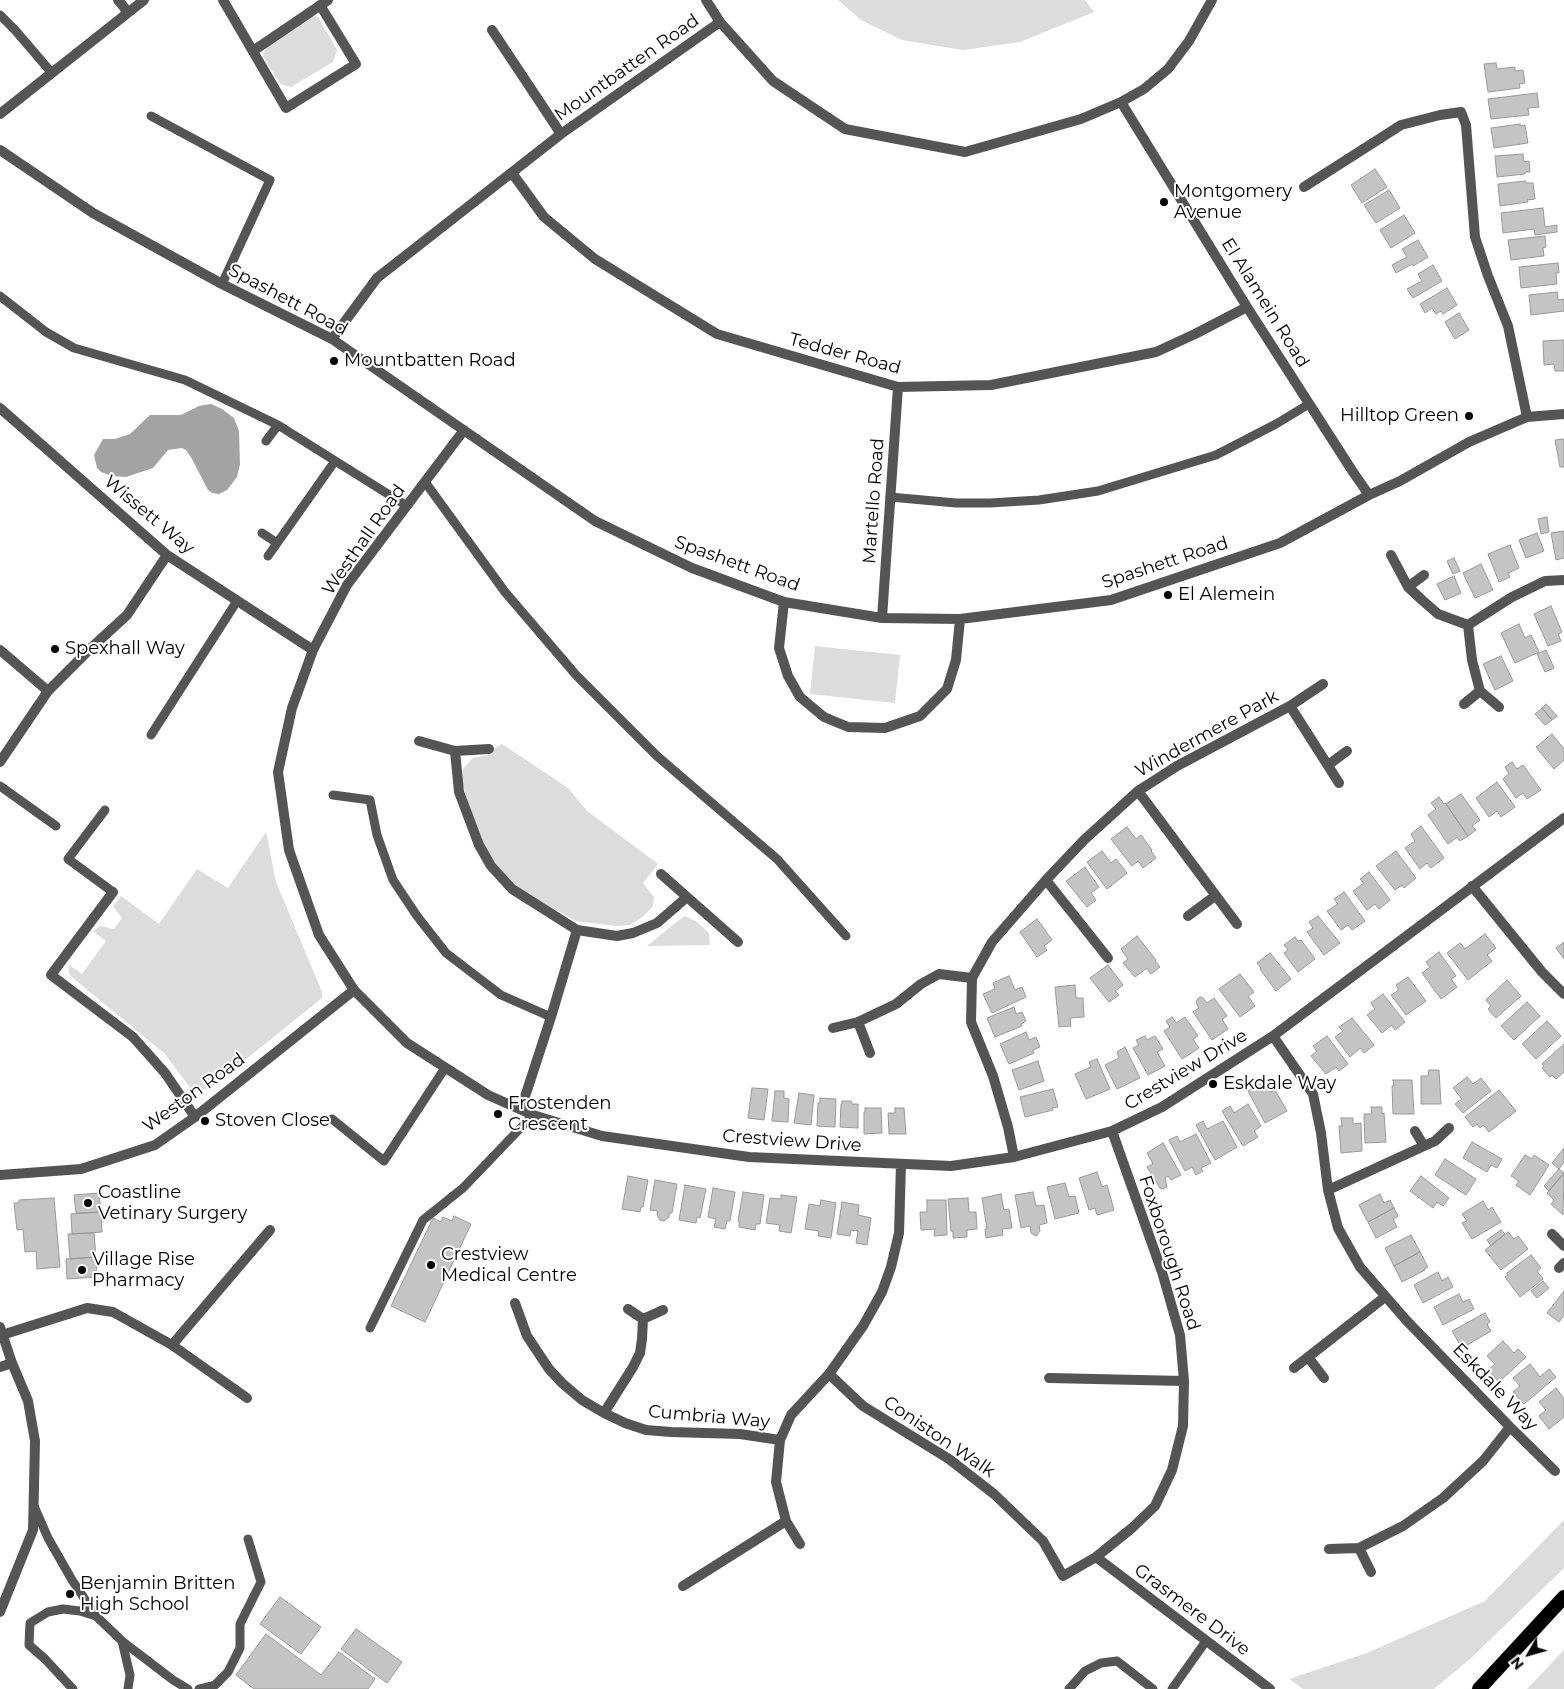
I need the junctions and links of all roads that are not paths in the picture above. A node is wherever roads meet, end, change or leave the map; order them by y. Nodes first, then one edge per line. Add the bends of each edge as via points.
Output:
1 (118, 0) edge
2 (144, 0) edge
3 (223, 0) edge
4 (706, 0) edge
5 (1212, 0) edge
6 (324, 3) edge
7 (128, 12) junction
8 (0, 15) edge
9 (720, 22) junction
10 (492, 30) dead end
11 (253, 51) junction
12 (51, 72) junction
13 (1121, 102) junction
14 (0, 114) edge
15 (151, 116) dead end
16 (562, 134) junction
17 (0, 150) edge
18 (512, 173) junction
19 (1304, 187) dead end
20 (222, 284) junction
21 (0, 296) edge
22 (1247, 307) junction
23 (332, 339) junction
24 (898, 387) junction
25 (1309, 404) junction
26 (0, 408) edge
27 (1564, 414) edge
28 (1527, 417) junction
29 (278, 425) junction
30 (464, 430) junction
31 (266, 441) dead end
32 (335, 461) junction
33 (425, 482) junction
34 (1369, 495) junction
35 (890, 497) junction
36 (406, 506) junction
37 (262, 533) dead end
38 (277, 543) junction
39 (167, 555) junction
40 (1391, 555) dead end
41 (268, 556) dead end
42 (1424, 576) dead end
43 (1564, 580) edge
44 (1408, 587) junction
45 (238, 601) junction
46 (784, 602) junction
47 (882, 618) junction
48 (960, 619) junction
49 (1468, 625) junction
50 (0, 650) edge
51 (313, 650) junction
52 (1323, 684) dead end
53 (48, 691) junction
54 (1480, 692) junction
55 (1464, 704) dead end
56 (1290, 706) junction
57 (1499, 707) dead end
58 (151, 735) dead end
59 (419, 740) dead end
60 (489, 749) dead end
61 (454, 750) junction
62 (1347, 751) dead end
63 (0, 762) edge
64 (1328, 764) junction
65 (1339, 783) dead end
66 (0, 786) edge
67 (1138, 791) junction
68 (333, 795) dead end
69 (105, 810) dead end
70 (1564, 818) edge
71 (56, 826) dead end
72 (661, 874) dead end
73 (1046, 880) junction
74 (1472, 886) junction
75 (113, 892) joint
76 (1215, 896) junction
77 (687, 897) junction
78 (1188, 916) dead end
79 (1236, 924) dead end
80 (577, 930) junction
81 (846, 936) dead end
82 (738, 942) dead end
83 (1108, 958) dead end
84 (972, 978) junction
85 (354, 990) junction
86 (1564, 994) edge
87 (551, 1017) junction
88 (858, 1022) junction
89 (833, 1028) dead end
90 (1273, 1036) junction
91 (870, 1053) dead end
92 (445, 1068) junction
93 (521, 1110) junction
94 (533, 1115) junction
95 (195, 1117) junction
96 (332, 1119) dead end
97 (1449, 1128) dead end
98 (1415, 1130) dead end
99 (1112, 1131) junction
100 (1424, 1146) junction
101 (1014, 1157) junction
102 (901, 1164) junction
103 (0, 1175) edge
104 (1328, 1190) junction
105 (270, 1230) dead end
106 (1552, 1234) dead end
107 (1564, 1246) edge
108 (1386, 1297) junction
109 (515, 1303) dead end
110 (628, 1309) dead end
111 (663, 1310) dead end
112 (643, 1319) junction
113 (370, 1328) dead end
114 (1, 1331) edge
115 (172, 1345) junction
116 (1308, 1357) junction
117 (12, 1364) junction
118 (0, 1367) edge
119 (1294, 1368) dead end
120 (829, 1374) junction
121 (1050, 1378) dead end
122 (1324, 1378) dead end
123 (1184, 1381) junction
124 (247, 1398) dead end
125 (604, 1413) junction
126 (1510, 1427) junction
127 (780, 1440) junction
128 (1555, 1471) dead end
129 (34, 1505) junction
130 (786, 1521) junction
131 (248, 1539) dead end
132 (800, 1544) dead end
133 (1359, 1548) junction
134 (1329, 1549) dead end
135 (1096, 1557) junction
136 (1371, 1572) dead end
137 (1063, 1576) joint
138 (683, 1586) dead end
139 (1564, 1597) edge
140 (0, 1612) edge
141 (96, 1616) junction
142 (122, 1641) junction
143 (1206, 1641) junction
144 (73, 1689) edge
145 (128, 1689) edge
146 (188, 1689) edge
147 (199, 1689) edge
148 (1069, 1689) edge
149 (1153, 1689) edge
150 (1172, 1689) edge
151 (1270, 1689) edge
152 (1479, 1689) edge

1 - 7 street
2 - 7 street
3 - 11 street
4 - 9 street
5 - 13 street via 1189,41 1168,69 1144,89
6 - 11 street
6 - 11 street via 356,64 286,108
7 - 12 street
8 - 12 lane
9 - 13 street via 773,81 844,129 965,152 1081,119
9 - 16 street, Mountbatten Road
10 - 16 street
12 - 14 street
13 - 22 street, El Alamein Road
15 - 20 lane via 270,180
16 - 18 street, Mountbatten Road
17 - 20 street, Spashett Road via 93,213
18 - 23 street, Mountbatten Road via 377,278
18 - 24 street, Tedder Road via 544,217 594,259 717,334
19 - 28 street via 1402,125 1461,112 1466,125 1475,237 1508,326
20 - 23 street, Spashett Road
21 - 29 lane via 46,332 74,348 184,380
22 - 24 street, Tedder Road via 1156,352 991,385
22 - 25 street, El Alamein Road
23 - 30 street, Spashett Road
24 - 35 street, Martello Road
25 - 34 street, El Alamein Road
25 - 35 lane via 1216,455 1098,491 990,503 948,503
26 - 39 street, Wissett Way
27 - 28 street, Spashett Road
28 - 34 street, Spashett Road via 1469,442
29 - 31 lane
29 - 32 lane
30 - 33 street, Westhall Road
30 - 46 street, Spashett Road via 595,521 692,568
32 - 36 lane
32 - 38 lane
33 - 36 street, Westhall Road
33 - 81 lane via 505,592 576,675 657,756 777,859
34 - 48 street, Spashett Road via 1280,543 1112,600
35 - 47 street, Martello Road
36 - 51 street, Westhall Road via 347,585
37 - 38 lane
38 - 41 lane
39 - 45 street, Wissett Way
39 - 53 street via 127,615
40 - 44 street
42 - 44 street
43 - 49 street via 1545,582 1520,593
44 - 49 street via 1438,614
45 - 51 street, Wissett Way
45 - 58 lane
46 - 47 street, Spashett Road
46 - 48 street via 780,648 788,676 800,697 824,717 848,727 885,728 920,716 947,689 956,660
47 - 48 street, Spashett Road
49 - 54 street
50 - 53 street
51 - 85 street, Westhall Road via 292,708 278,772 289,850 318,935
52 - 56 street, Windermere Park
53 - 63 street
54 - 55 street
54 - 57 street
56 - 64 street
56 - 67 street, Windermere Park via 1177,766
59 - 61 street
60 - 61 street
61 - 80 street via 459,792 490,866 512,889
62 - 64 street
64 - 65 street
66 - 71 lane
67 - 73 street, Windermere Park
67 - 76 street
68 - 87 lane via 370,800 377,835 393,880 446,953 501,995
69 - 75 lane via 68,859
70 - 74 street, Crestview Drive
72 - 77 street
73 - 83 street
73 - 84 street, Windermere Park via 992,942
74 - 86 street
74 - 90 street, Crestview Drive
75 - 95 street via 51,975 133,1037 165,1072
76 - 78 street
76 - 79 street
77 - 80 street via 657,922 633,933 617,936
77 - 82 street
80 - 87 street
84 - 88 street via 939,974 896,1004
84 - 101 street, Windermere Park via 971,1022 993,1076
85 - 92 street, Westhall Road via 407,1043
85 - 95 street, Weston Road
87 - 93 street
88 - 89 street
88 - 91 street
90 - 99 street, Crestview Drive via 1162,1107
90 - 104 street, Eskdale Way via 1313,1094
92 - 93 street, Westhall Road via 488,1095
92 - 96 lane via 384,1162
93 - 94 street, Crestview Drive
94 - 102 street, Crestview Drive via 602,1136 749,1157
94 - 113 lane via 462,1188 423,1220
95 - 103 street, Weston Road via 156,1145 81,1168
97 - 100 street
98 - 100 street
99 - 101 street, Crestview Drive
99 - 123 street, Foxborough Road via 1162,1272 1180,1335
100 - 104 street
101 - 102 street, Crestview Drive via 951,1166
102 - 120 street via 899,1233 892,1267 863,1326
104 - 108 street, Eskdale Way via 1338,1228 1360,1267
105 - 115 street
106 - 107 street
108 - 116 street
108 - 126 street, Eskdale Way
109 - 125 street, Cumbria Way via 527,1336 549,1369 582,1400
110 - 112 street
111 - 112 street
112 - 125 street via 640,1353
114 - 115 street via 87,1308 114,1312
114 - 117 street
115 - 124 street
116 - 119 street
116 - 122 street
117 - 118 street
117 - 129 street via 28,1401 35,1441
120 - 127 street via 791,1415
120 - 137 street, Coniston Walk via 864,1406 949,1458 994,1494 1043,1541
121 - 123 street
123 - 135 street, Foxborough Road via 1183,1418 1172,1470 1155,1506
125 - 127 street, Cumbria Way via 646,1430 740,1434
126 - 128 street, Eskdale Way
126 - 133 street via 1443,1498 1403,1526
127 - 130 street via 776,1482
129 - 140 street via 33,1530
129 - 141 lane via 48,1538
130 - 132 street
130 - 138 street
131 - 147 lane via 260,1582 240,1624 240,1648 228,1672 215,1685
133 - 134 street
133 - 136 street
135 - 137 street, Foxborough Road
135 - 143 street, Grasmere Drive
139 - 152 highway
141 - 142 lane
141 - 144 lane via 63,1609 48,1612 30,1623 29,1645
142 - 145 lane via 130,1675
142 - 146 lane
143 - 150 lane
143 - 151 street, Grasmere Drive
148 - 149 lane via 1085,1671 1101,1663 1117,1661

